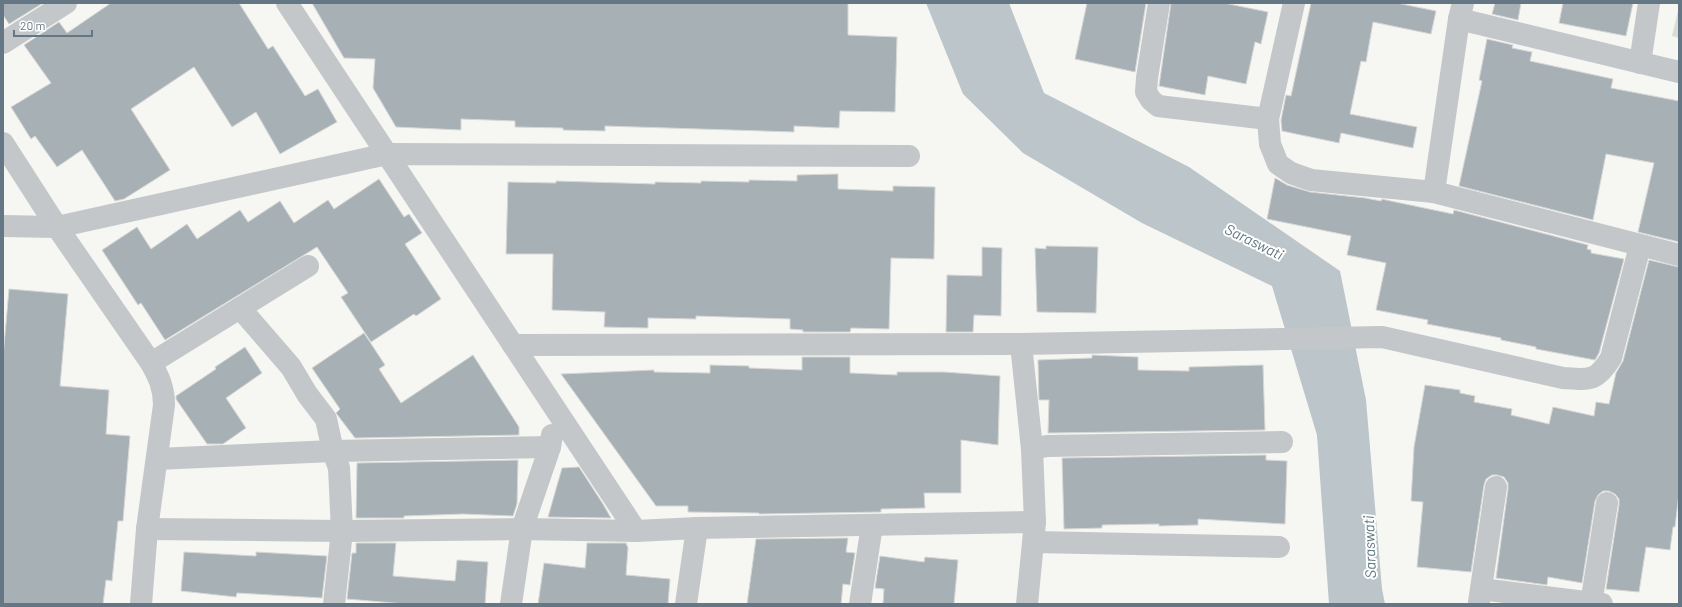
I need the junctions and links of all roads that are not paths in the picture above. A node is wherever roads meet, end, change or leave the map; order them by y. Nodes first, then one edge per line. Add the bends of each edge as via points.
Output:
1 (66, 3) edge
2 (287, 3) edge
3 (1159, 3) edge
4 (1294, 3) edge
5 (1649, 3) edge
6 (1461, 11) edge
7 (3, 43) edge
8 (1640, 63) junction
9 (1679, 72) edge
10 (1268, 119) junction
11 (3, 142) edge
12 (387, 154) junction
13 (909, 156) dead end
14 (1434, 192) junction
15 (3, 226) edge
16 (57, 227) junction
17 (1640, 246) junction
18 (1679, 255) edge
19 (308, 266) dead end
20 (240, 308) junction
21 (1021, 344) junction
22 (513, 345) junction
23 (151, 363) junction
24 (557, 411) junction
25 (1282, 442) dead end
26 (550, 447) junction
27 (1032, 449) junction
28 (333, 451) junction
29 (157, 460) junction
30 (1496, 487) dead end
31 (1607, 503) dead end
32 (872, 525) junction
33 (697, 528) junction
34 (147, 529) junction
35 (522, 529) junction
36 (342, 531) junction
37 (636, 532) junction
38 (1034, 532) junction
39 (1279, 547) dead end
40 (1480, 596) edge
41 (141, 604) edge
42 (334, 604) edge
43 (511, 604) edge
44 (686, 604) edge
45 (860, 604) edge
46 (1027, 604) edge
47 (1595, 604) edge

1 - 7 street
2 - 12 street
3 - 10 street via 1147,78 1146,92 1151,100 1158,106
4 - 10 street
5 - 8 street
6 - 8 street
6 - 14 street
8 - 9 street
10 - 14 street via 1270,144 1278,164 1292,173 1312,180
11 - 16 street
12 - 13 street
12 - 16 street
12 - 22 street
14 - 17 street
15 - 16 street
16 - 23 street
17 - 18 street
17 - 21 street via 1611,358 1602,371 1588,380 1563,378 1382,337
19 - 20 street
20 - 23 street
20 - 28 street via 291,367 326,419
21 - 22 street
21 - 27 street
22 - 24 street
23 - 29 street via 164,392
24 - 26 street
24 - 37 street
25 - 27 street via 1047,446
26 - 28 street
26 - 35 street
27 - 38 street
28 - 29 street
28 - 36 street via 339,468
29 - 34 street
30 - 40 street
31 - 47 street
32 - 33 street
32 - 38 street
32 - 45 street
33 - 37 street
33 - 44 street
34 - 36 street
34 - 41 street
35 - 36 street
35 - 37 street
35 - 43 street
36 - 42 street
38 - 39 street
38 - 46 street
40 - 47 street

